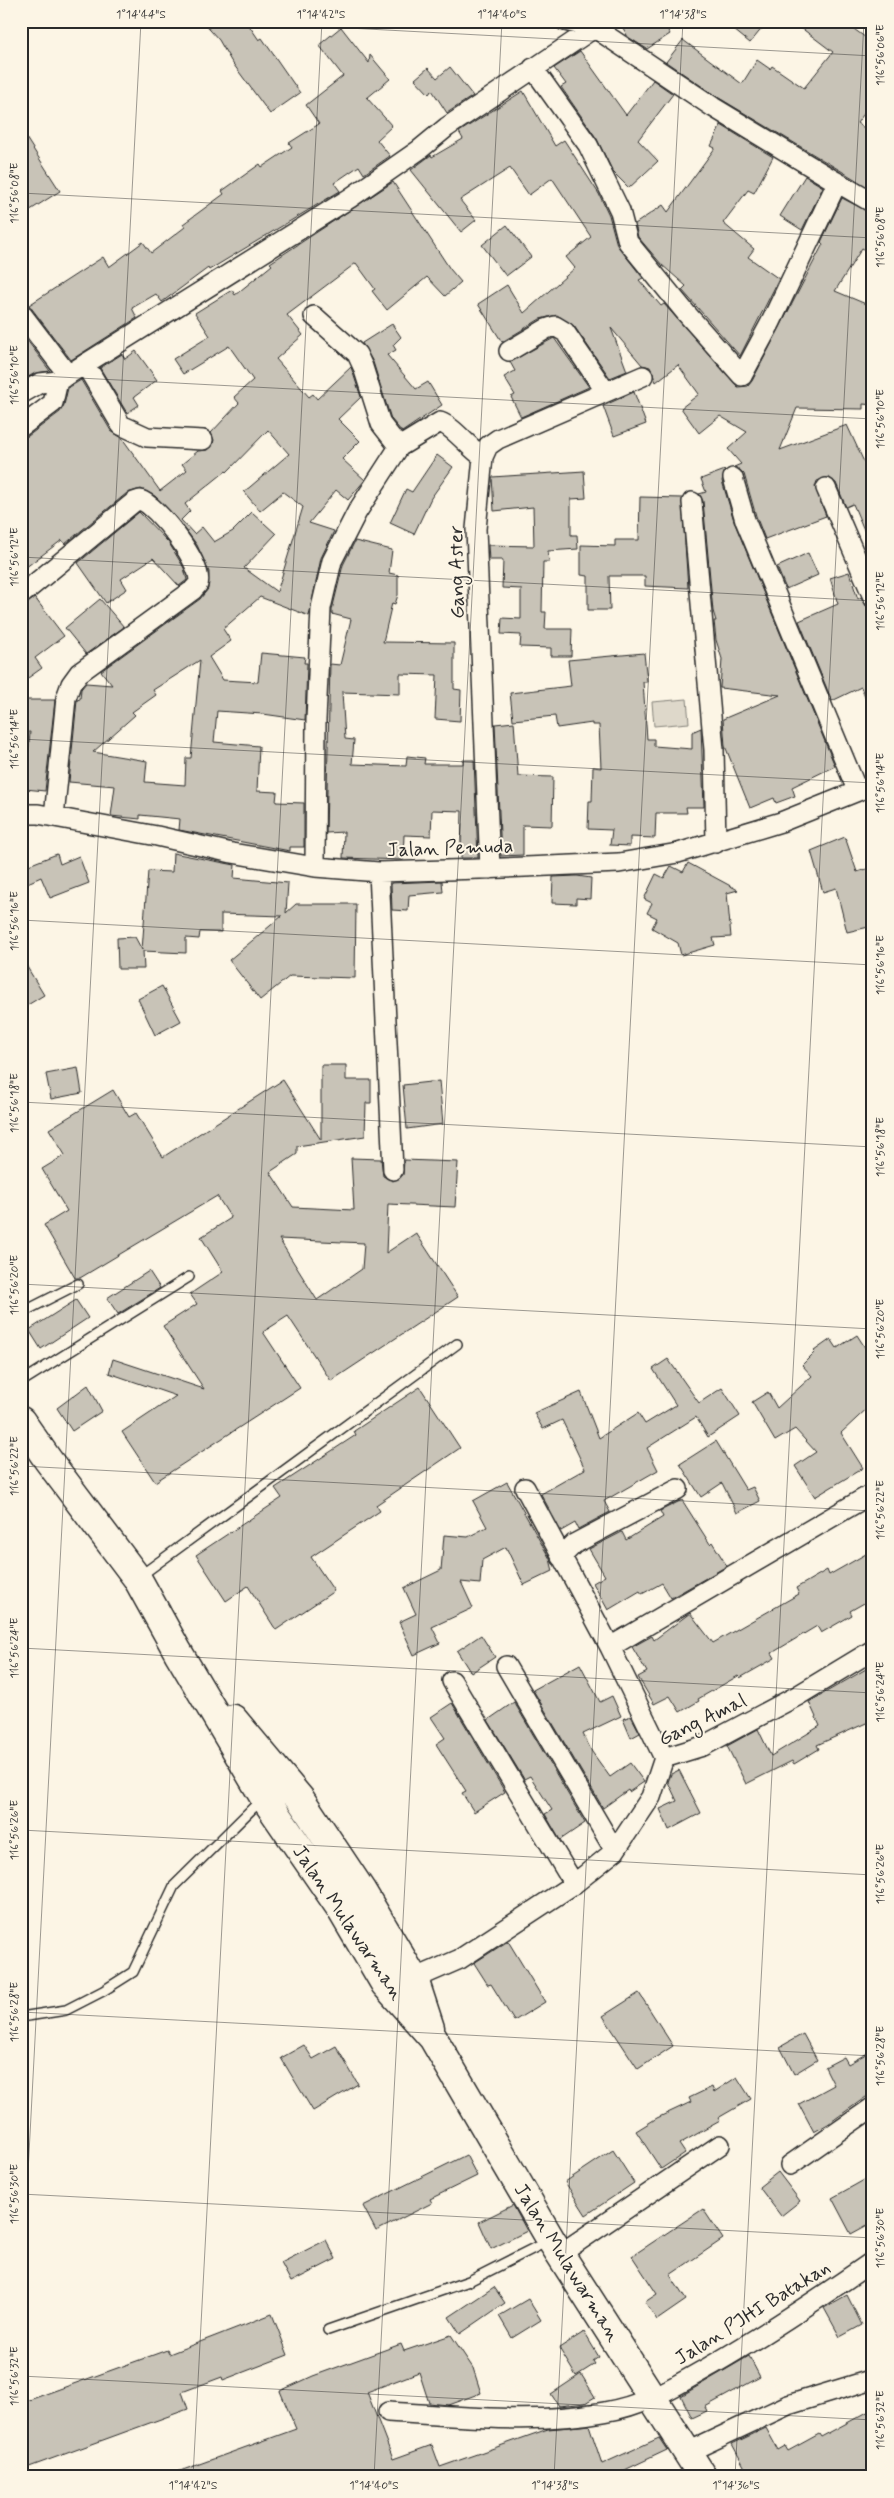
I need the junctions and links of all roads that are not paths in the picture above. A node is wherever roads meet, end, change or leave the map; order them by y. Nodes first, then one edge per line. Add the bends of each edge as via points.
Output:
1 (565, 21) edge
2 (599, 25) edge
3 (533, 68) junction
4 (835, 181) junction
5 (873, 202) edge
6 (21, 313) edge
7 (314, 316) dead end
8 (509, 350) dead end
9 (85, 364) junction
10 (643, 376) dead end
11 (63, 378) junction
12 (606, 392) junction
13 (21, 394) edge
14 (21, 427) edge
15 (203, 440) dead end
16 (399, 447) junction
17 (483, 457) junction
18 (733, 478) dead end
19 (826, 488) dead end
20 (692, 502) dead end
21 (21, 595) edge
22 (873, 597) edge
23 (865, 787) edge
24 (21, 814) edge
25 (54, 817) junction
26 (716, 843) junction
27 (316, 867) junction
28 (490, 869) junction
29 (379, 872) junction
30 (393, 1170) dead end
31 (189, 1277) dead end
32 (78, 1284) dead end
33 (21, 1313) edge
34 (457, 1344) dead end
35 (21, 1382) edge
36 (21, 1422) edge
37 (525, 1488) dead end
38 (678, 1489) dead end
39 (873, 1493) edge
40 (561, 1557) junction
41 (137, 1578) junction
42 (610, 1647) junction
43 (873, 1650) edge
44 (178, 1652) junction
45 (506, 1666) dead end
46 (452, 1681) dead end
47 (664, 1758) junction
48 (271, 1806) junction
49 (615, 1851) junction
50 (574, 1884) junction
51 (414, 1979) junction
52 (21, 2017) edge
53 (433, 2038) junction
54 (873, 2107) edge
55 (720, 2145) dead end
56 (790, 2165) dead end
57 (555, 2247) junction
58 (873, 2261) edge
59 (328, 2330) dead end
60 (870, 2380) dead end
61 (654, 2398) junction
62 (388, 2412) dead end
63 (688, 2452) junction
64 (703, 2477) edge

1 - 2 street
2 - 3 street
2 - 4 street via 713,106
3 - 4 street via 588,146 620,211 628,242 742,376 823,214
3 - 9 street via 350,198
4 - 5 street
6 - 11 street
7 - 16 street via 357,354 381,424
8 - 12 street via 555,326 565,332
9 - 11 street
9 - 15 street via 121,426 147,437
10 - 12 street
11 - 13 street via 40,383
11 - 14 street via 53,403
12 - 17 street via 498,439 488,446
16 - 17 street via 440,422
16 - 27 street via 357,512 332,561 321,608 316,720
17 - 28 street, Gang Aster via 476,529
18 - 23 street via 746,520
19 - 22 street
20 - 26 street via 714,750
21 - 25 street via 140,500 157,510 185,548 198,577 193,590 79,673 71,684 66,698
23 - 26 street, Jalan Pemuda via 781,822
24 - 25 street, Jalan Pemuda
25 - 27 street, Jalan Pemuda
26 - 28 street, Jalan Pemuda via 678,854 619,863
27 - 29 street, Jalan Pemuda
28 - 29 street, Jalan Pemuda
29 - 30 street
31 - 35 lane
32 - 33 lane
34 - 41 lane
36 - 41 highway, Jalan Mulawarman
37 - 40 street
38 - 40 street via 574,1544
39 - 42 street
40 - 42 street
41 - 44 highway, Jalan Mulawarman
42 - 47 street
43 - 47 street, Gang Amal via 797,1696 703,1746
44 - 48 highway, Jalan Mulawarman
44 - 51 highway via 301,1800 361,1890
45 - 49 street
46 - 50 street
47 - 49 street, Gang Amal via 650,1797
48 - 52 lane via 174,1886 133,1972 66,2010
48 - 53 highway, Jalan Mulawarman via 339,1906 385,1984
49 - 50 street, Gang Amal
50 - 51 street, Gang Amal via 460,1960
51 - 53 highway
53 - 57 highway, Jalan Mulawarman
54 - 56 street
55 - 57 street
57 - 59 lane
57 - 61 highway, Jalan Mulawarman
58 - 61 street, Jalan PJHI Batakan via 764,2335
60 - 63 street via 788,2404
61 - 62 street, Jalan PJHI Batakan via 606,2412 563,2418 521,2420
61 - 63 highway, Jalan Mulawarman
63 - 64 highway, Jalan Mulawarman

